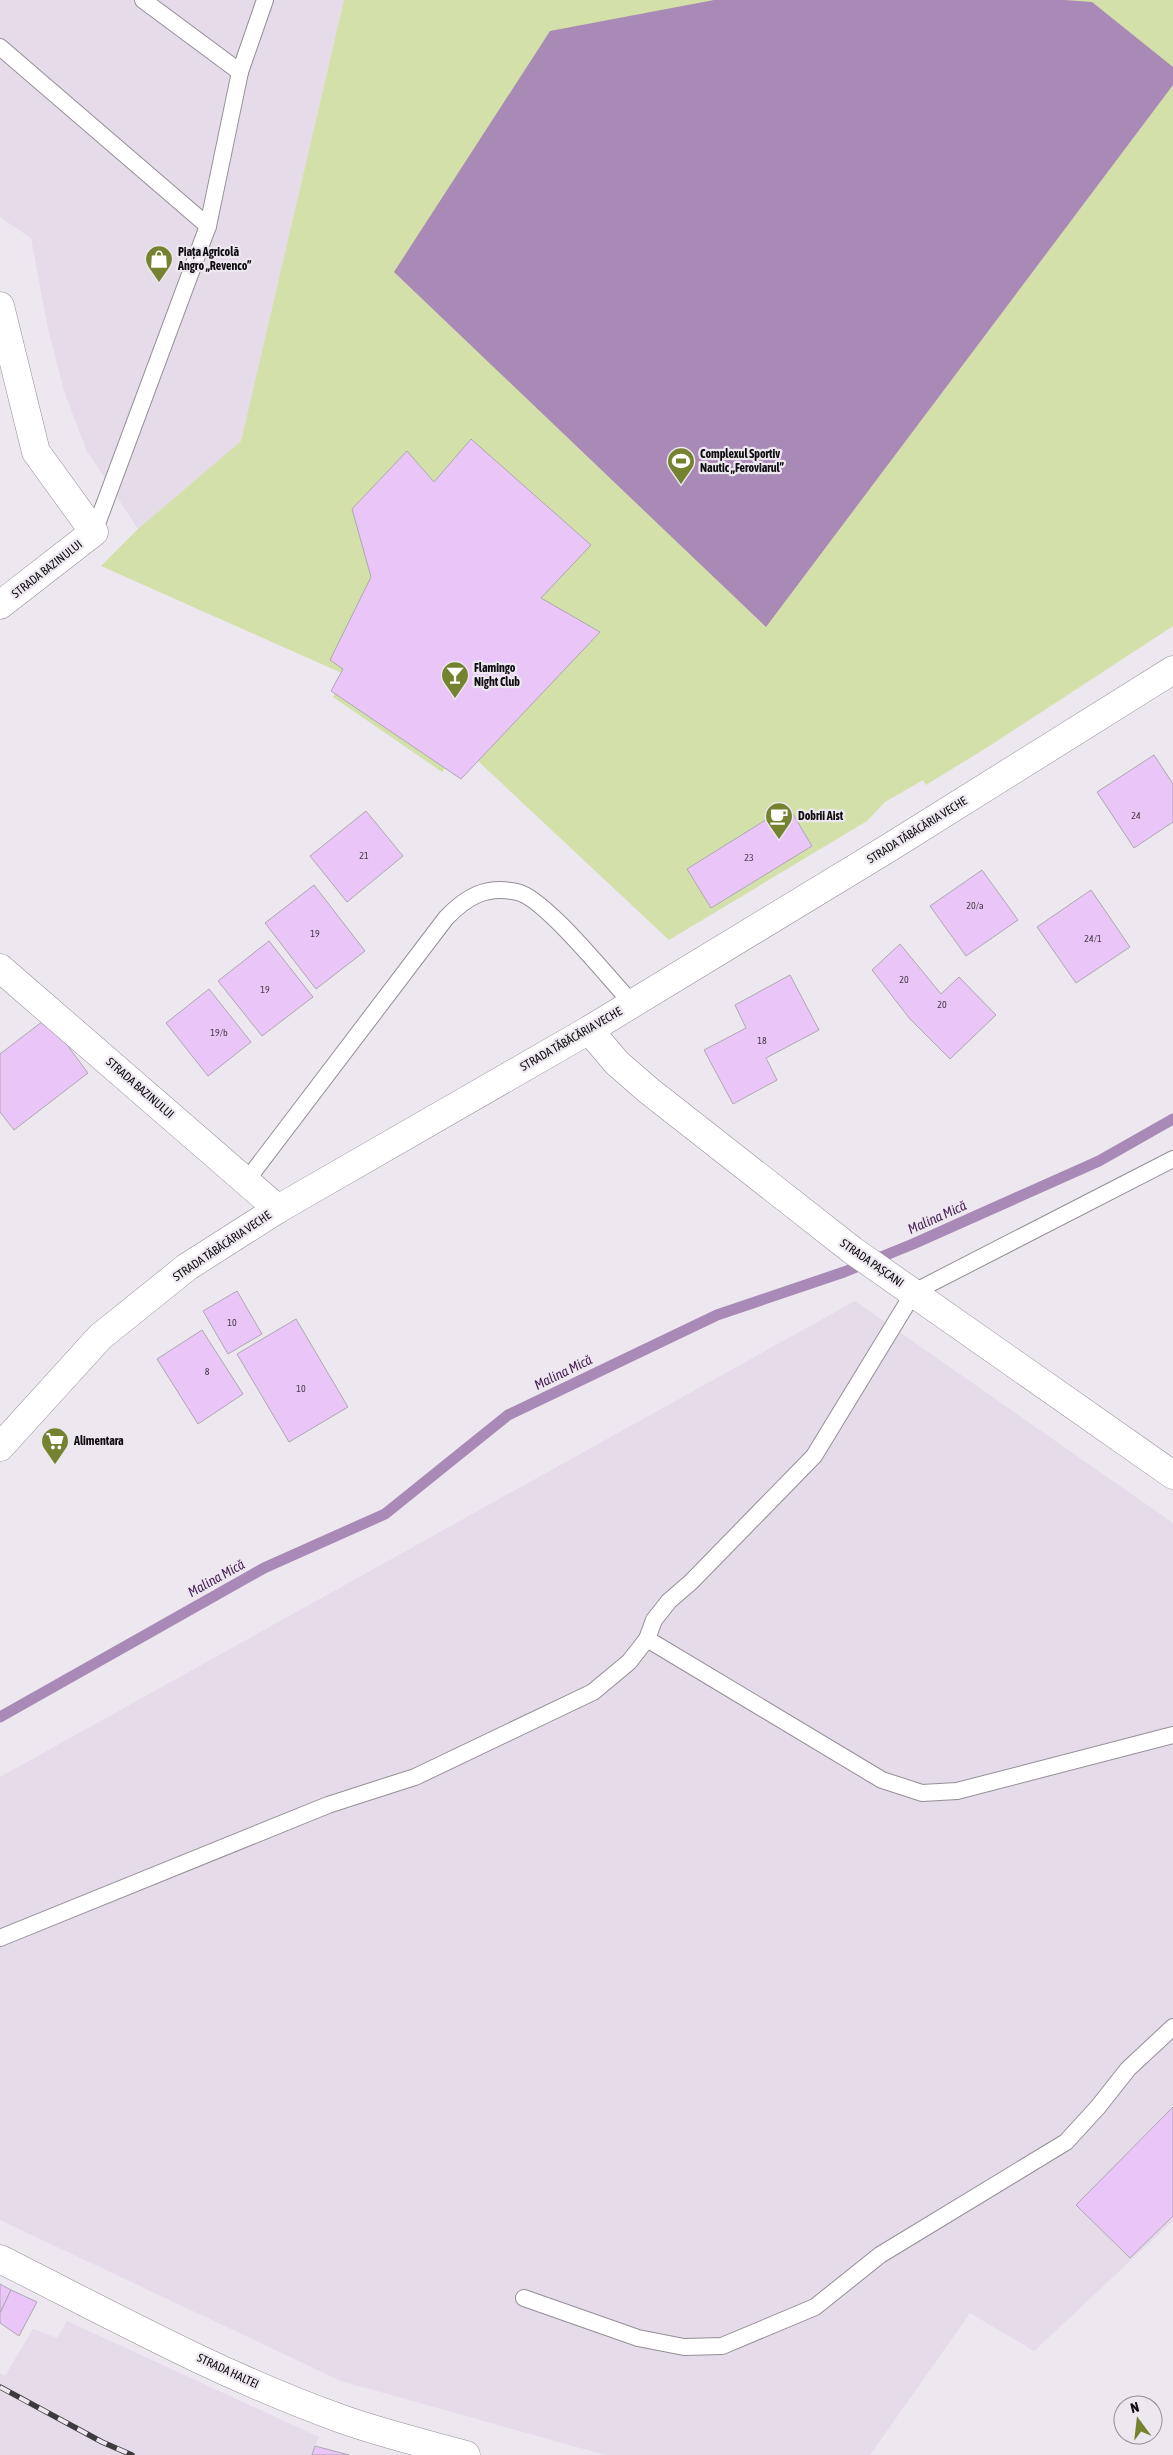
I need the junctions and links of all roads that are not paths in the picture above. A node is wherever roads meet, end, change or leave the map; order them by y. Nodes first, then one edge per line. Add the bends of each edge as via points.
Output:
1 (143, 0) edge
2 (265, 0) edge
3 (0, 47) edge
4 (240, 72) junction
5 (208, 226) junction
6 (0, 306) edge
7 (94, 532) junction
8 (0, 606) edge
9 (1173, 670) edge
10 (0, 968) edge
11 (632, 1003) junction
12 (588, 1030) junction
13 (1173, 1159) edge
14 (247, 1180) junction
15 (278, 1209) junction
16 (914, 1292) junction
17 (0, 1447) edge
18 (1173, 1475) edge
19 (647, 1639) junction
20 (1173, 1735) edge
21 (0, 1938) edge
22 (1173, 2027) edge
23 (0, 2259) edge
24 (524, 2298) dead end
25 (466, 2455) edge

1 - 4 lane
2 - 4 lane
3 - 5 lane
4 - 5 lane
5 - 7 lane
6 - 7 street via 36,452
7 - 8 street, STRADA BAZINULUI
9 - 11 street, STRADA TĂBĂCĂRIA VECHE via 887,849
10 - 14 street, STRADA BAZINULUI
11 - 12 street, STRADA TĂBĂCĂRIA VECHE
11 - 14 lane via 551,914 518,892 490,890 464,900 446,918
12 - 15 street, STRADA TĂBĂCĂRIA VECHE
12 - 16 street, STRADA PAȘCANI via 617,1063 648,1090 852,1250
13 - 16 lane
14 - 15 street, STRADA BAZINULUI
15 - 17 street, STRADA TĂBĂCĂRIA VECHE via 188,1267 100,1337
16 - 18 street, STRADA PAȘCANI
16 - 19 lane via 814,1456 691,1582 668,1600 654,1620
19 - 20 lane via 882,1780 922,1794 956,1791
19 - 21 lane via 628,1662 594,1692 449,1762 415,1777 328,1805
22 - 24 lane via 1128,2069 1066,2142 880,2254 815,2307 730,2343 684,2347 638,2338
23 - 25 street, STRADA HALTEI via 291,2400

